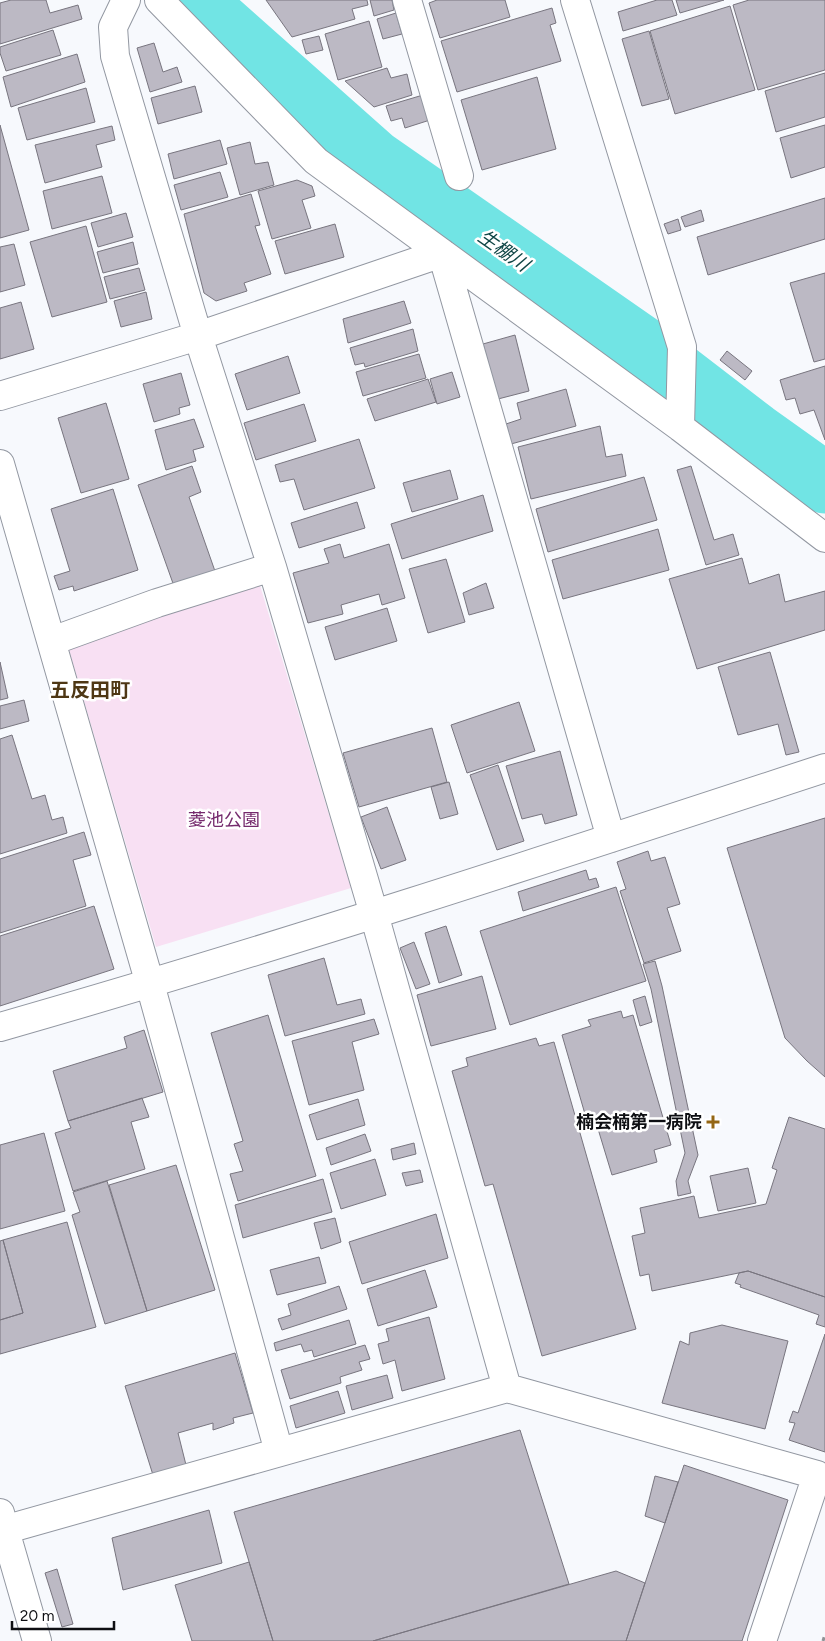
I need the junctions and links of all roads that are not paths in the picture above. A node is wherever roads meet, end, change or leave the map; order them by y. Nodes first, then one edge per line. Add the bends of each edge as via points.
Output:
1 (126, 0) edge
2 (159, 0) edge
3 (407, 0) edge
4 (575, 0) edge
5 (459, 176) dead end
6 (442, 253) junction
7 (198, 336) junction
8 (0, 396) edge
9 (681, 416) junction
10 (0, 464) edge
11 (825, 538) edge
12 (272, 567) junction
13 (52, 641) junction
14 (825, 768) edge
15 (611, 838) junction
16 (374, 914) junction
17 (150, 984) junction
18 (0, 1027) edge
19 (507, 1388) junction
20 (279, 1452) junction
21 (2, 1524) edge
22 (37, 1641) edge
23 (762, 1641) edge

1 - 7 street via 113,26 115,56
2 - 6 street via 316,161
3 - 5 street
4 - 9 street via 682,347
6 - 7 street
6 - 9 street
6 - 15 street
7 - 8 street
7 - 12 street
9 - 11 street
10 - 13 street
12 - 13 street via 157,603
12 - 16 street
13 - 17 street
14 - 15 street
15 - 16 street
16 - 17 street
16 - 19 street
17 - 18 street
17 - 20 street
19 - 20 street
19 - 23 street via 817,1475
20 - 21 street
21 - 22 street

